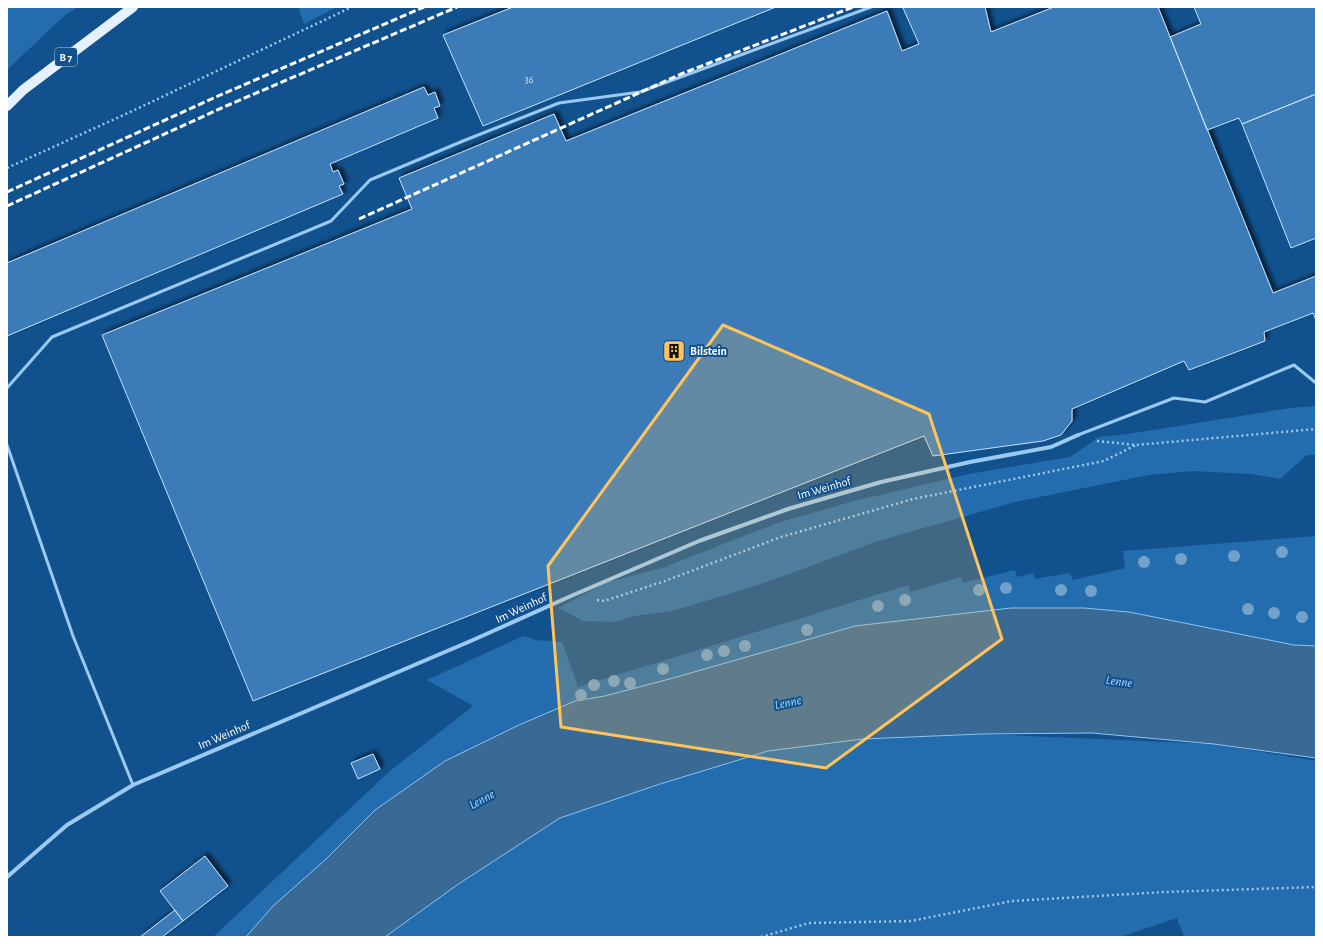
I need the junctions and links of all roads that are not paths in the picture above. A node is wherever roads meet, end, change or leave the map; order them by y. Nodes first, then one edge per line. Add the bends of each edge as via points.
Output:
1 (133, 7) edge
2 (871, 7) edge
3 (7, 106) edge
4 (1316, 383) edge
5 (7, 388) edge
6 (1078, 435) joint
7 (7, 445) edge
8 (133, 785) junction
9 (7, 878) edge

1 - 3 main road, B 7 via 23,90
2 - 5 lane via 640,92 559,103 370,180 331,221 52,337
4 - 6 lane via 1294,365 1206,402 1174,398
6 - 8 street, Im Weinhof via 1050,447 881,482 788,509 699,541
7 - 8 lane via 72,636
8 - 9 street, Im Weinhof via 67,826

